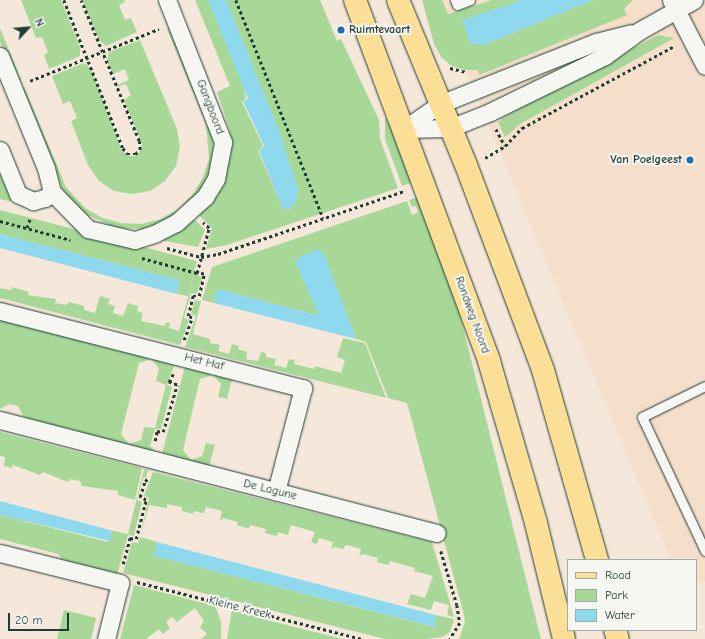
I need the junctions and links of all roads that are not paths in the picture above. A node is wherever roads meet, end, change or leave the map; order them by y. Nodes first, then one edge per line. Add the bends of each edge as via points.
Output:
1 (167, 0) edge
2 (355, 0) edge
3 (398, 0) edge
4 (455, 0) edge
5 (470, 0) edge
6 (694, 0) edge
7 (673, 5) edge
8 (639, 31) junction
9 (0, 56) edge
10 (705, 66) edge
11 (440, 104) junction
12 (450, 128) junction
13 (404, 129) junction
14 (0, 150) edge
15 (52, 192) junction
16 (0, 311) edge
17 (705, 386) edge
18 (0, 420) edge
19 (276, 492) junction
20 (437, 533) road end
21 (705, 551) edge
22 (0, 553) edge
23 (596, 559) edge
24 (106, 639) edge
25 (564, 639) edge

1 - 15 street, Gangboord via 223,142 216,178 205,197 176,223 135,240 117,238 88,229
2 - 13 main road, Rondweg Noord
3 - 11 main road
4 - 5 lane via 457,5
6 - 7 street
7 - 8 street
7 - 10 street
8 - 11 street via 596,42
8 - 12 street via 605,56 490,112
9 - 15 street via 46,168
11 - 12 main road
11 - 13 street
12 - 13 street
12 - 23 main road via 543,370
13 - 25 main road, Rondweg Noord via 489,361 544,554
14 - 15 street via 18,194 33,202 45,198
16 - 19 street, Het Haf via 303,388
17 - 21 lane via 642,417
18 - 19 street, De Lagune
19 - 20 street, De Lagune
22 - 24 street via 120,579

